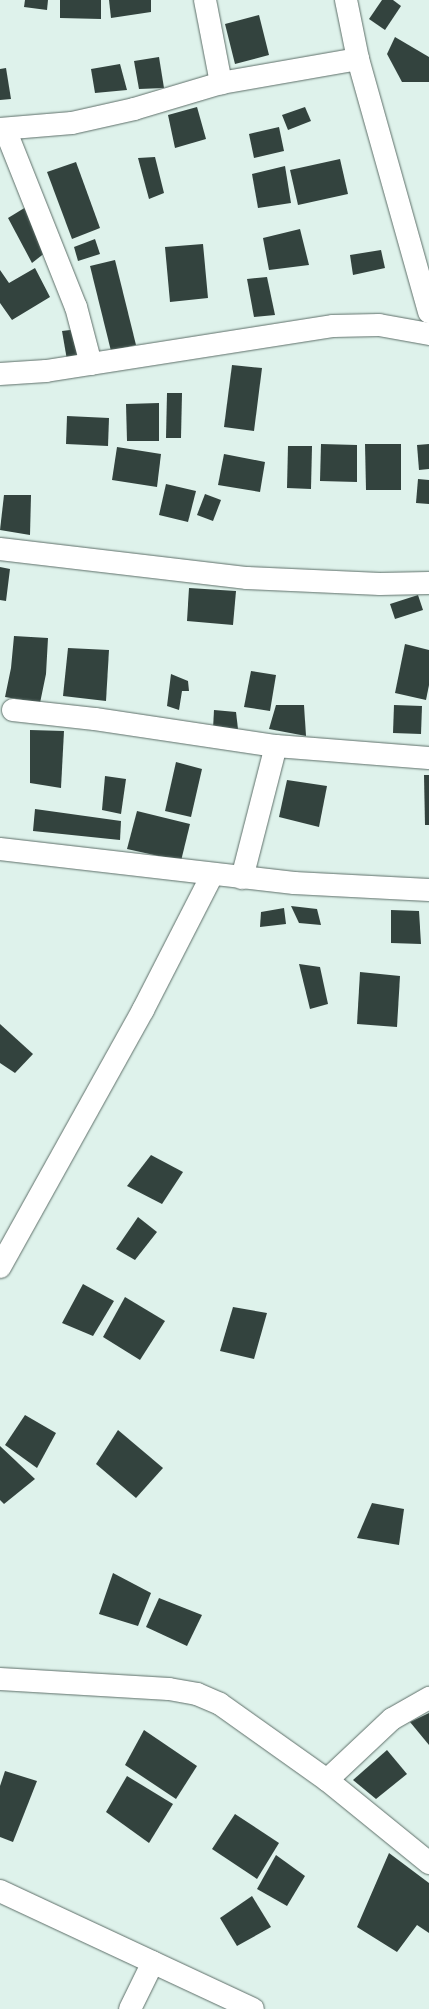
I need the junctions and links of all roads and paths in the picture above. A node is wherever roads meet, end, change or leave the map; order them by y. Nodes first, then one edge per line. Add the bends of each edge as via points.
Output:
1 (205, 0) edge
2 (346, 0) edge
3 (358, 59) junction
4 (221, 83) junction
5 (3, 129) edge
6 (429, 312) edge
7 (429, 334) edge
8 (90, 364) junction
9 (0, 374) edge
10 (0, 549) edge
11 (429, 583) edge
12 (13, 710) dead end
13 (276, 746) junction
14 (429, 758) edge
15 (0, 849) edge
16 (212, 875) junction
17 (242, 878) junction
18 (429, 890) edge
19 (0, 1267) edge
20 (0, 1680) edge
21 (429, 1698) edge
22 (327, 1780) junction
23 (429, 1863) edge
24 (0, 1891) edge
25 (153, 1962) junction
26 (130, 2009) edge
27 (253, 2009) edge

1 - 4 street
2 - 3 street
3 - 4 street
3 - 6 street
4 - 5 street via 134,109 72,123
5 - 8 street via 74,300
7 - 8 street via 379,325 345,325
8 - 9 street
10 - 11 street via 247,578 380,584
12 - 13 street via 95,719
13 - 14 street
13 - 17 street
15 - 16 street
16 - 17 street
16 - 19 street via 143,1010
17 - 18 street
20 - 22 street via 136,1686 196,1694 240,1716
21 - 22 street via 392,1718
22 - 23 street
24 - 25 street
25 - 26 street
25 - 27 street

